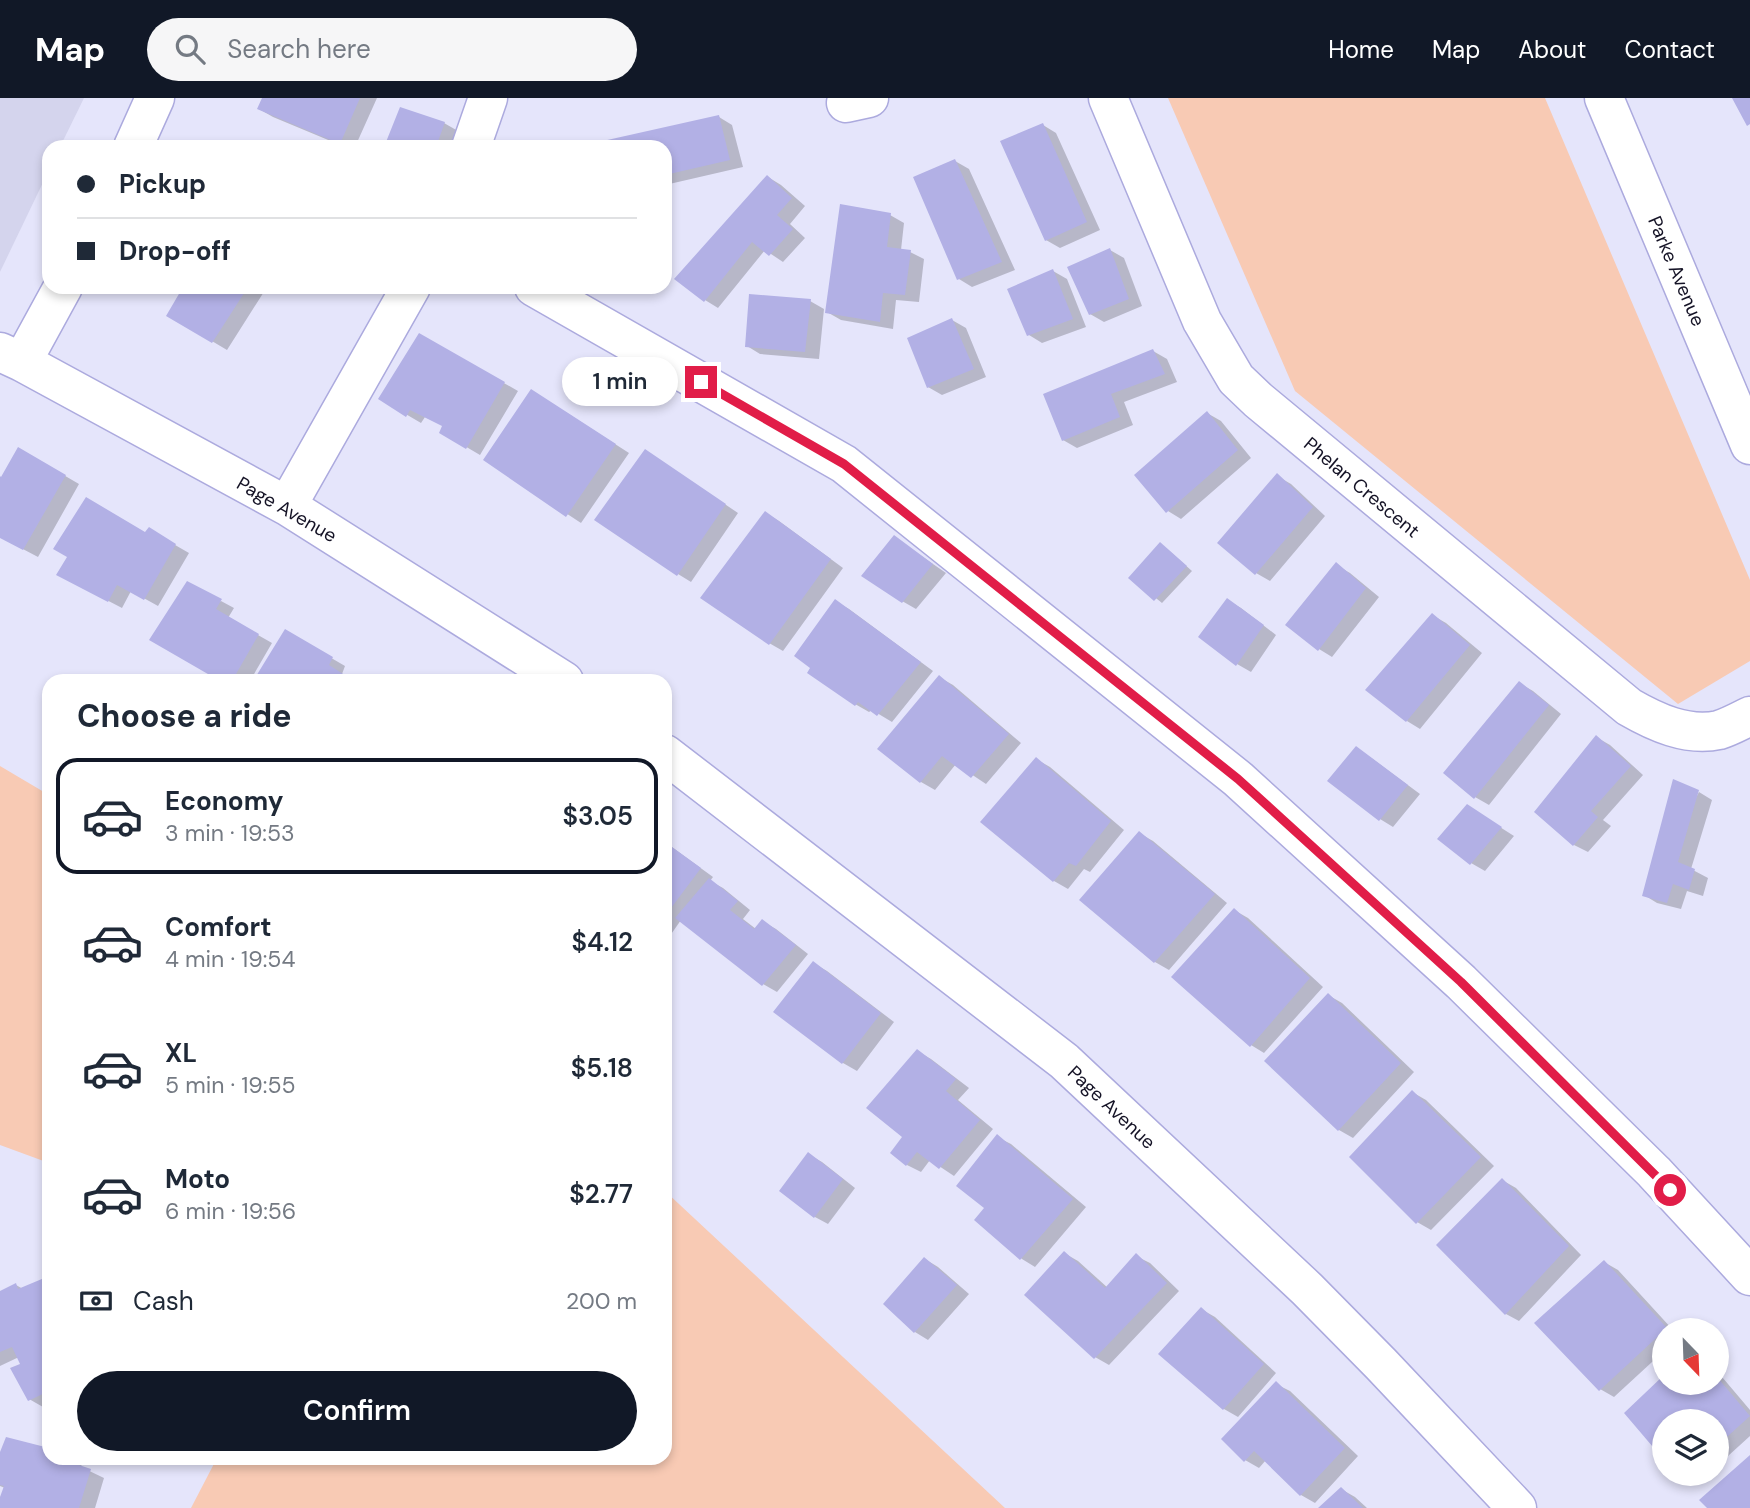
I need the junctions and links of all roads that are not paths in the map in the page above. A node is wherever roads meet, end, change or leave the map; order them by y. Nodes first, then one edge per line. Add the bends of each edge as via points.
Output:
1 (155, 98) edge
2 (488, 98) edge
3 (1108, 98) edge
4 (1604, 98) edge
5 (136, 140) edge
6 (473, 140) edge
7 (57, 294) edge
8 (407, 294) edge
9 (546, 294) edge
10 (11, 357) edge
11 (1750, 445) edge
12 (287, 506) junction
13 (554, 674) edge
14 (1750, 716) edge
15 (672, 759) edge
16 (1750, 1276) edge
17 (1517, 1508) edge

1 - 5 street
2 - 6 street
3 - 14 street, Phelan Crescent via 1202,321 1236,379 1629,707 1647,718 1693,732 1719,730
4 - 11 street, Parke Avenue
7 - 10 street
8 - 12 street
9 - 16 street via 844,464 1238,779 1461,982 1654,1172
10 - 12 street, Page Avenue
12 - 13 street, Page Avenue
15 - 17 street, Page Avenue via 1063,1061 1316,1299

